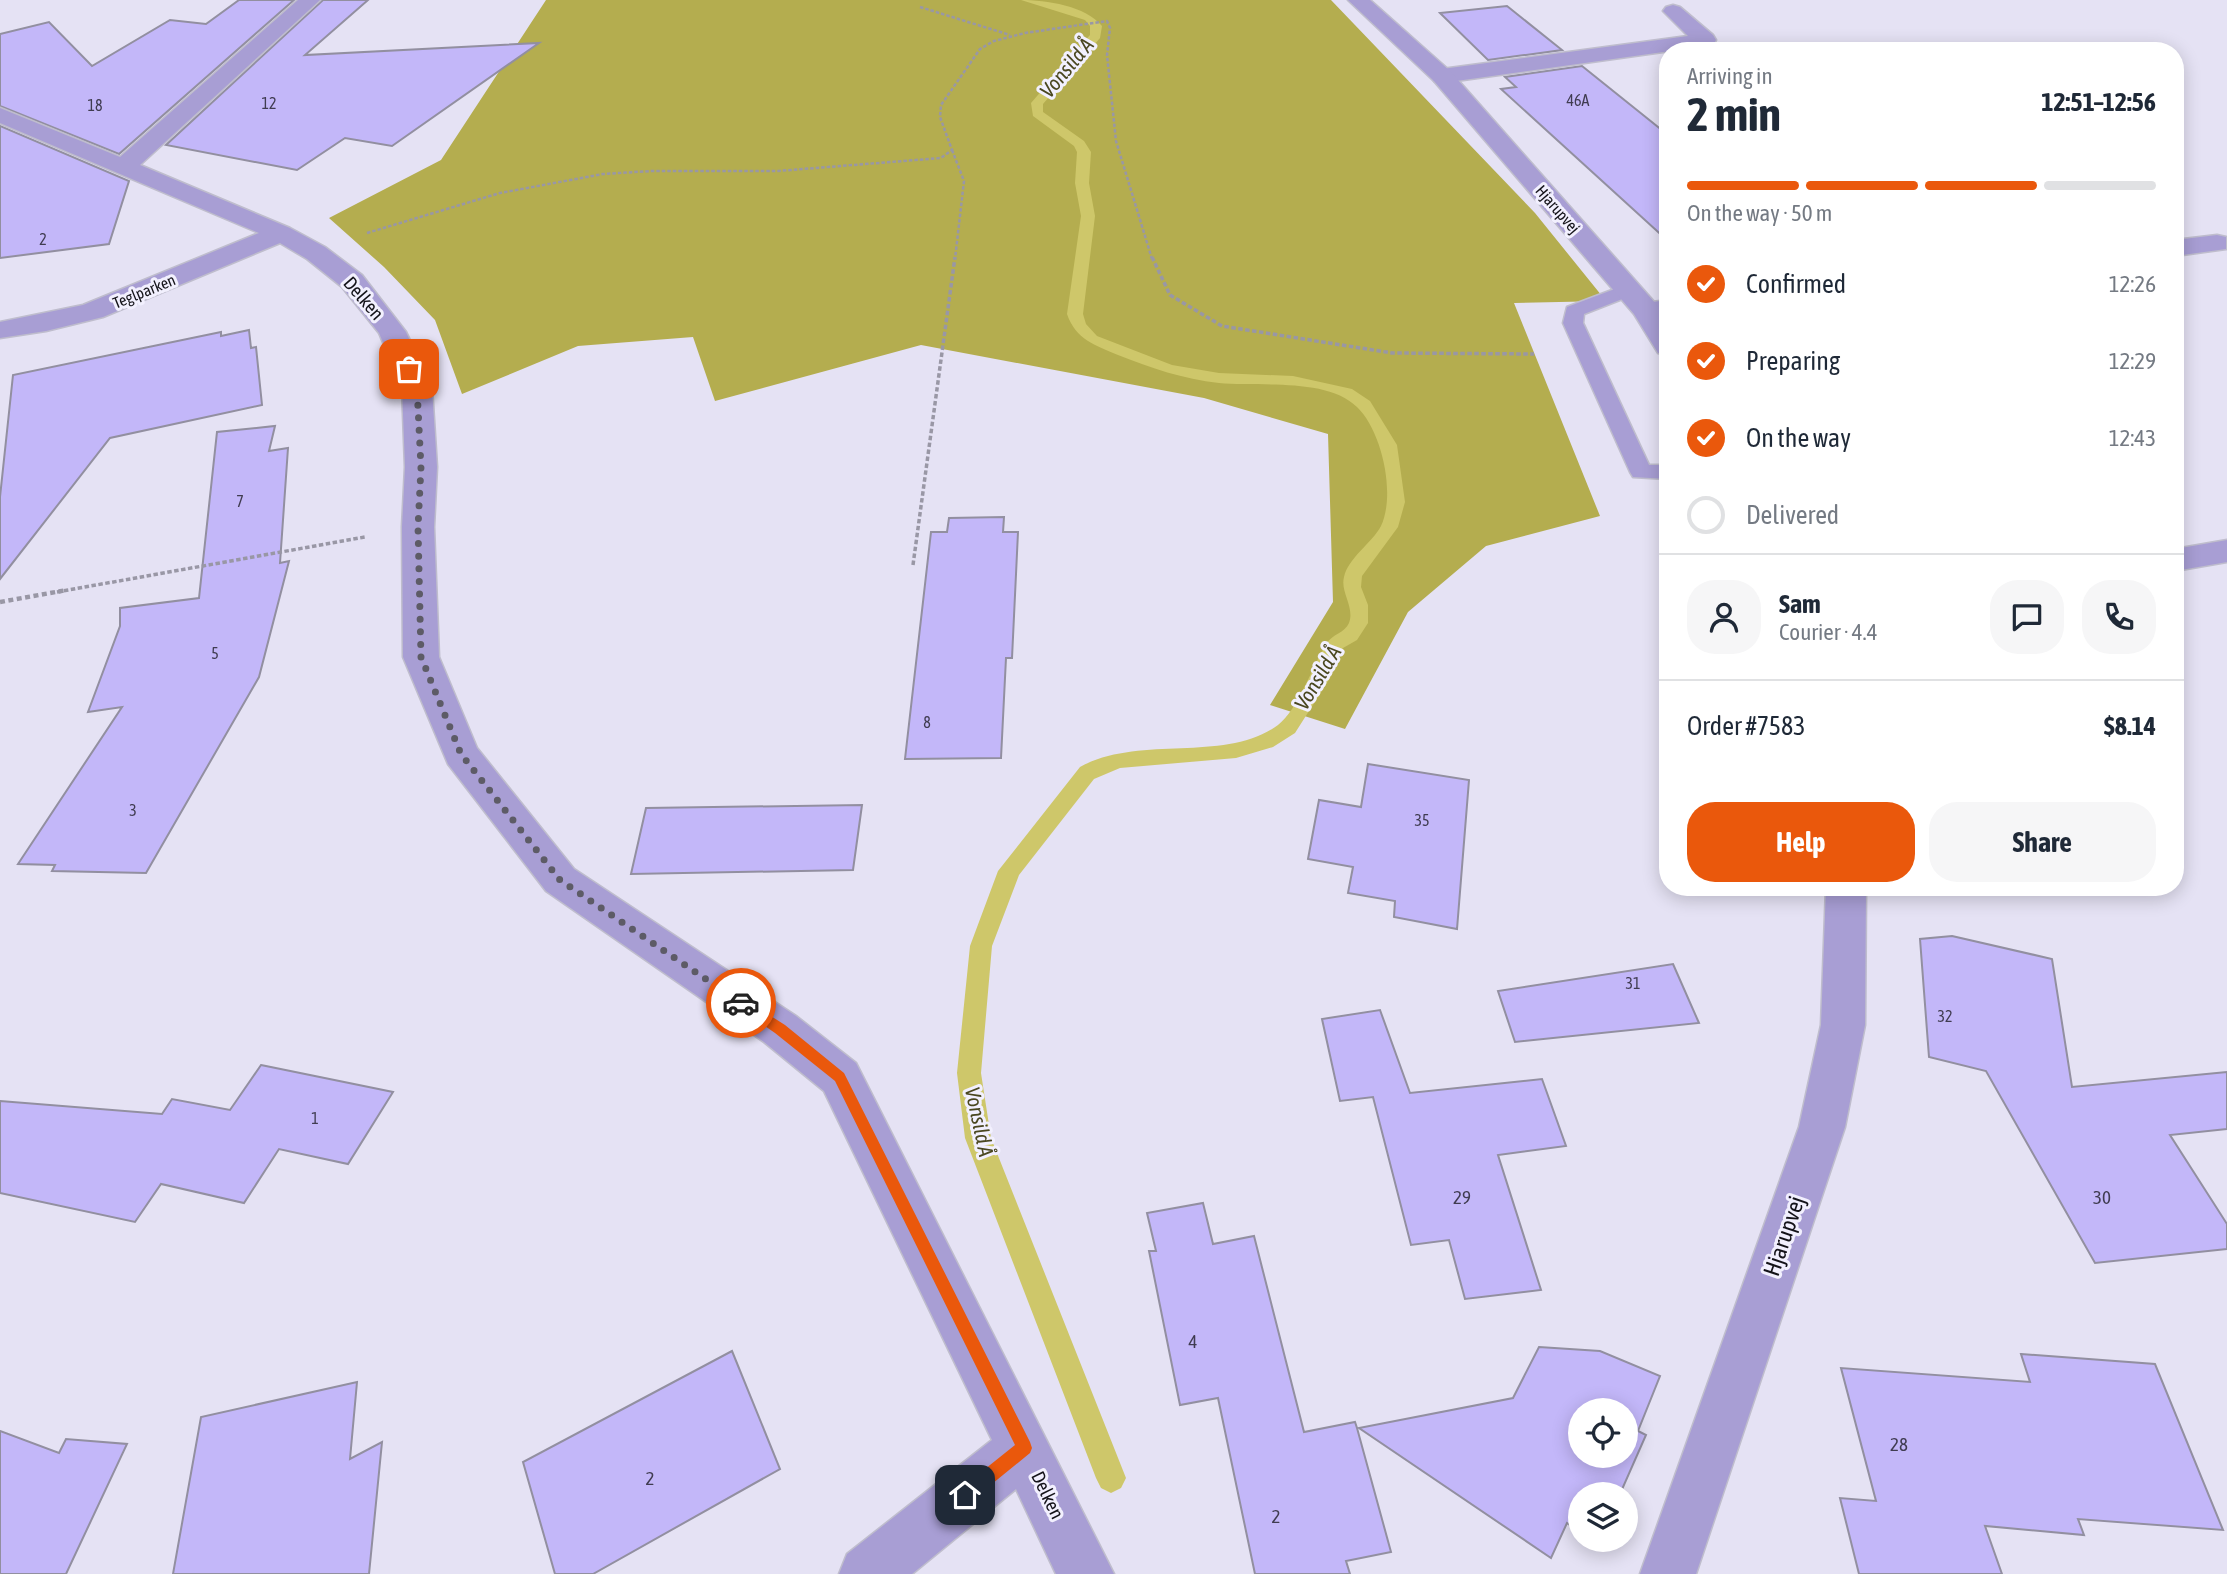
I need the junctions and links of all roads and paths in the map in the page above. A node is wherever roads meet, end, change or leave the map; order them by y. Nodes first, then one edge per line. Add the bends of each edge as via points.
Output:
1 (310, 0) edge
2 (1358, 0) edge
3 (920, 7) dead end
4 (1673, 11) dead end
5 (1011, 35) junction
6 (1689, 42) edge
7 (1659, 46) edge
8 (1442, 76) junction
9 (0, 115) edge
10 (953, 150) junction
11 (124, 166) junction
12 (281, 233) junction
13 (2217, 243) dead end
14 (2184, 247) edge
15 (316, 253) junction
16 (1647, 303) edge
17 (1659, 328) edge
18 (0, 330) edge
19 (1588, 354) junction
20 (1659, 472) edge
21 (418, 527) junction
22 (2227, 551) edge
23 (2184, 558) edge
24 (913, 565) dead end
25 (0, 602) edge
26 (1846, 896) edge
27 (1024, 1448) junction
28 (867, 1574) edge
29 (1086, 1574) edge
30 (1668, 1574) edge

1 - 11 street
2 - 8 street, Hjarupvej
3 - 5 path
4 - 6 street via 1704,40
5 - 10 path via 985,45 965,65 941,105 941,124
5 - 19 path via 1107,21 1116,141 1150,254 1170,295 1222,326 1392,353
7 - 8 street
8 - 16 street, Hjarupvej
9 - 11 street, Delken
10 - 15 path via 941,158 838,168 752,173 637,171 585,178 423,214
10 - 24 path via 964,181
11 - 12 street, Delken
12 - 15 street, Delken
12 - 18 street, Teglparken via 93,311
13 - 14 street
15 - 21 street, Delken via 352,281 392,332 417,388
16 - 17 street, Hjarupvej
16 - 19 lane via 1574,311 1573,323
19 - 20 lane via 1641,472
21 - 25 path
21 - 27 street, Delken via 421,657 461,754 560,880 780,1029 840,1077
22 - 23 street
26 - 30 street, Hjarupvej via 1843,1025 1822,1127
27 - 28 street
27 - 29 street, Delken

